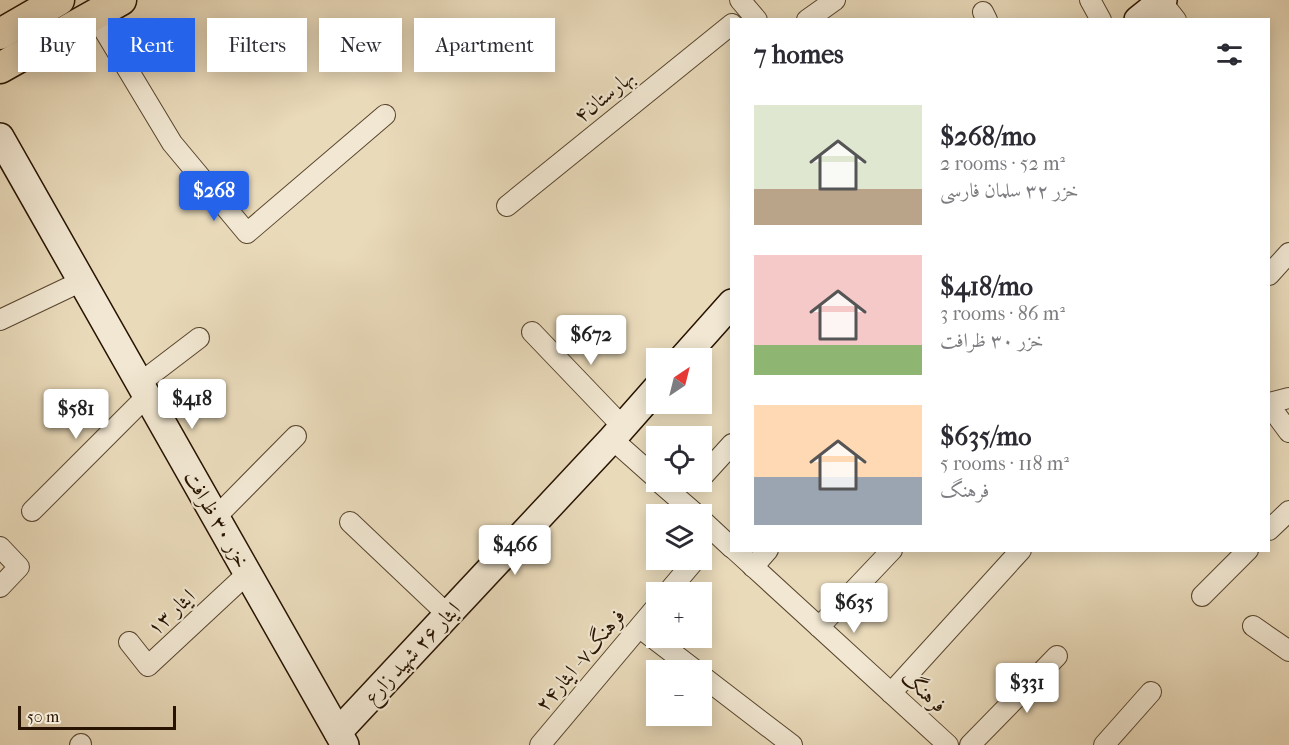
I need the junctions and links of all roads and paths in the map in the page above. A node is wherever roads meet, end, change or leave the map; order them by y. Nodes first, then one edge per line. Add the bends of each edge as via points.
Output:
1 (59, 0) edge
2 (122, 0) edge
3 (835, 0) edge
4 (1090, 0) edge
5 (1167, 7) edge
6 (95, 15) junction
7 (810, 18) edge
8 (1100, 18) edge
9 (1142, 18) edge
10 (730, 26) edge
11 (0, 34) edge
12 (0, 68) edge
13 (385, 115) dead end
14 (0, 137) edge
15 (507, 206) dead end
16 (1289, 253) edge
17 (1270, 274) edge
18 (82, 281) junction
19 (730, 305) edge
20 (0, 320) edge
21 (532, 332) dead end
22 (199, 338) dead end
23 (692, 348) edge
24 (144, 390) junction
25 (1289, 398) edge
26 (646, 401) edge
27 (1270, 404) edge
28 (1270, 405) edge
29 (1289, 432) edge
30 (618, 433) junction
31 (297, 436) dead end
32 (730, 446) edge
33 (646, 466) edge
34 (712, 466) edge
35 (671, 492) edge
36 (689, 492) edge
37 (680, 501) junction
38 (684, 504) edge
39 (32, 511) dead end
40 (1289, 511) edge
41 (216, 517) junction
42 (350, 522) dead end
43 (1270, 529) edge
44 (712, 530) edge
45 (730, 546) edge
46 (0, 547) edge
47 (736, 552) edge
48 (766, 552) edge
49 (890, 552) edge
50 (1018, 552) edge
51 (1246, 552) edge
52 (753, 567) junction
53 (687, 570) edge
54 (248, 573) junction
55 (676, 582) edge
56 (0, 587) edge
57 (1202, 596) dead end
58 (448, 615) junction
59 (646, 620) edge
60 (1253, 626) dead end
61 (819, 627) junction
62 (640, 628) junction
63 (129, 642) dead end
64 (1289, 651) edge
65 (1057, 656) dead end
66 (682, 660) edge
67 (712, 684) edge
68 (1151, 692) dead end
69 (891, 693) junction
70 (342, 739) edge
71 (540, 745) edge
72 (792, 745) edge
73 (948, 745) edge
74 (970, 745) edge
75 (1104, 745) edge

1 - 11 main road
2 - 6 main road
3 - 7 street
4 - 8 street
5 - 9 street
6 - 12 main road
6 - 13 street via 172,143 247,233
10 - 15 street, بهارستان۴
14 - 18 street, خزر ۳۰ ظرافت
16 - 17 street
18 - 20 street
18 - 24 street, خزر ۳۰ ظرافت
19 - 23 street
21 - 30 street
22 - 24 street
24 - 39 street
24 - 41 street, خزر ۳۰ ظرافت
25 - 27 street
26 - 30 street, ایثار ۲۶ شهید زارع
28 - 29 street
30 - 33 street
30 - 58 street, ایثار ۲۶ شهید زارع
31 - 41 street
32 - 34 street
35 - 37 street
36 - 37 street
37 - 38 street
40 - 43 street
41 - 54 street, خزر ۳۰ ظرافت
42 - 58 street
44 - 45 street, فرهنگ
46 - 56 street via 19,567
47 - 52 street, فرهنگ
48 - 52 street
49 - 61 street
50 - 69 street
51 - 57 street
52 - 61 street, فرهنگ
53 - 55 street
54 - 63 street, ایثار ۱۳ via 148,666
54 - 70 street, خزر ۳۰ ظرافت
58 - 70 street, ایثار ۲۶ شهید زارع
59 - 62 street, فرهنگ۷- ایثار۲۴
60 - 64 street
61 - 69 street, فرهنگ
62 - 66 street
62 - 71 street, فرهنگ۷- ایثار۲۴
65 - 74 street
67 - 72 street
68 - 75 street
69 - 73 street, فرهنگ

